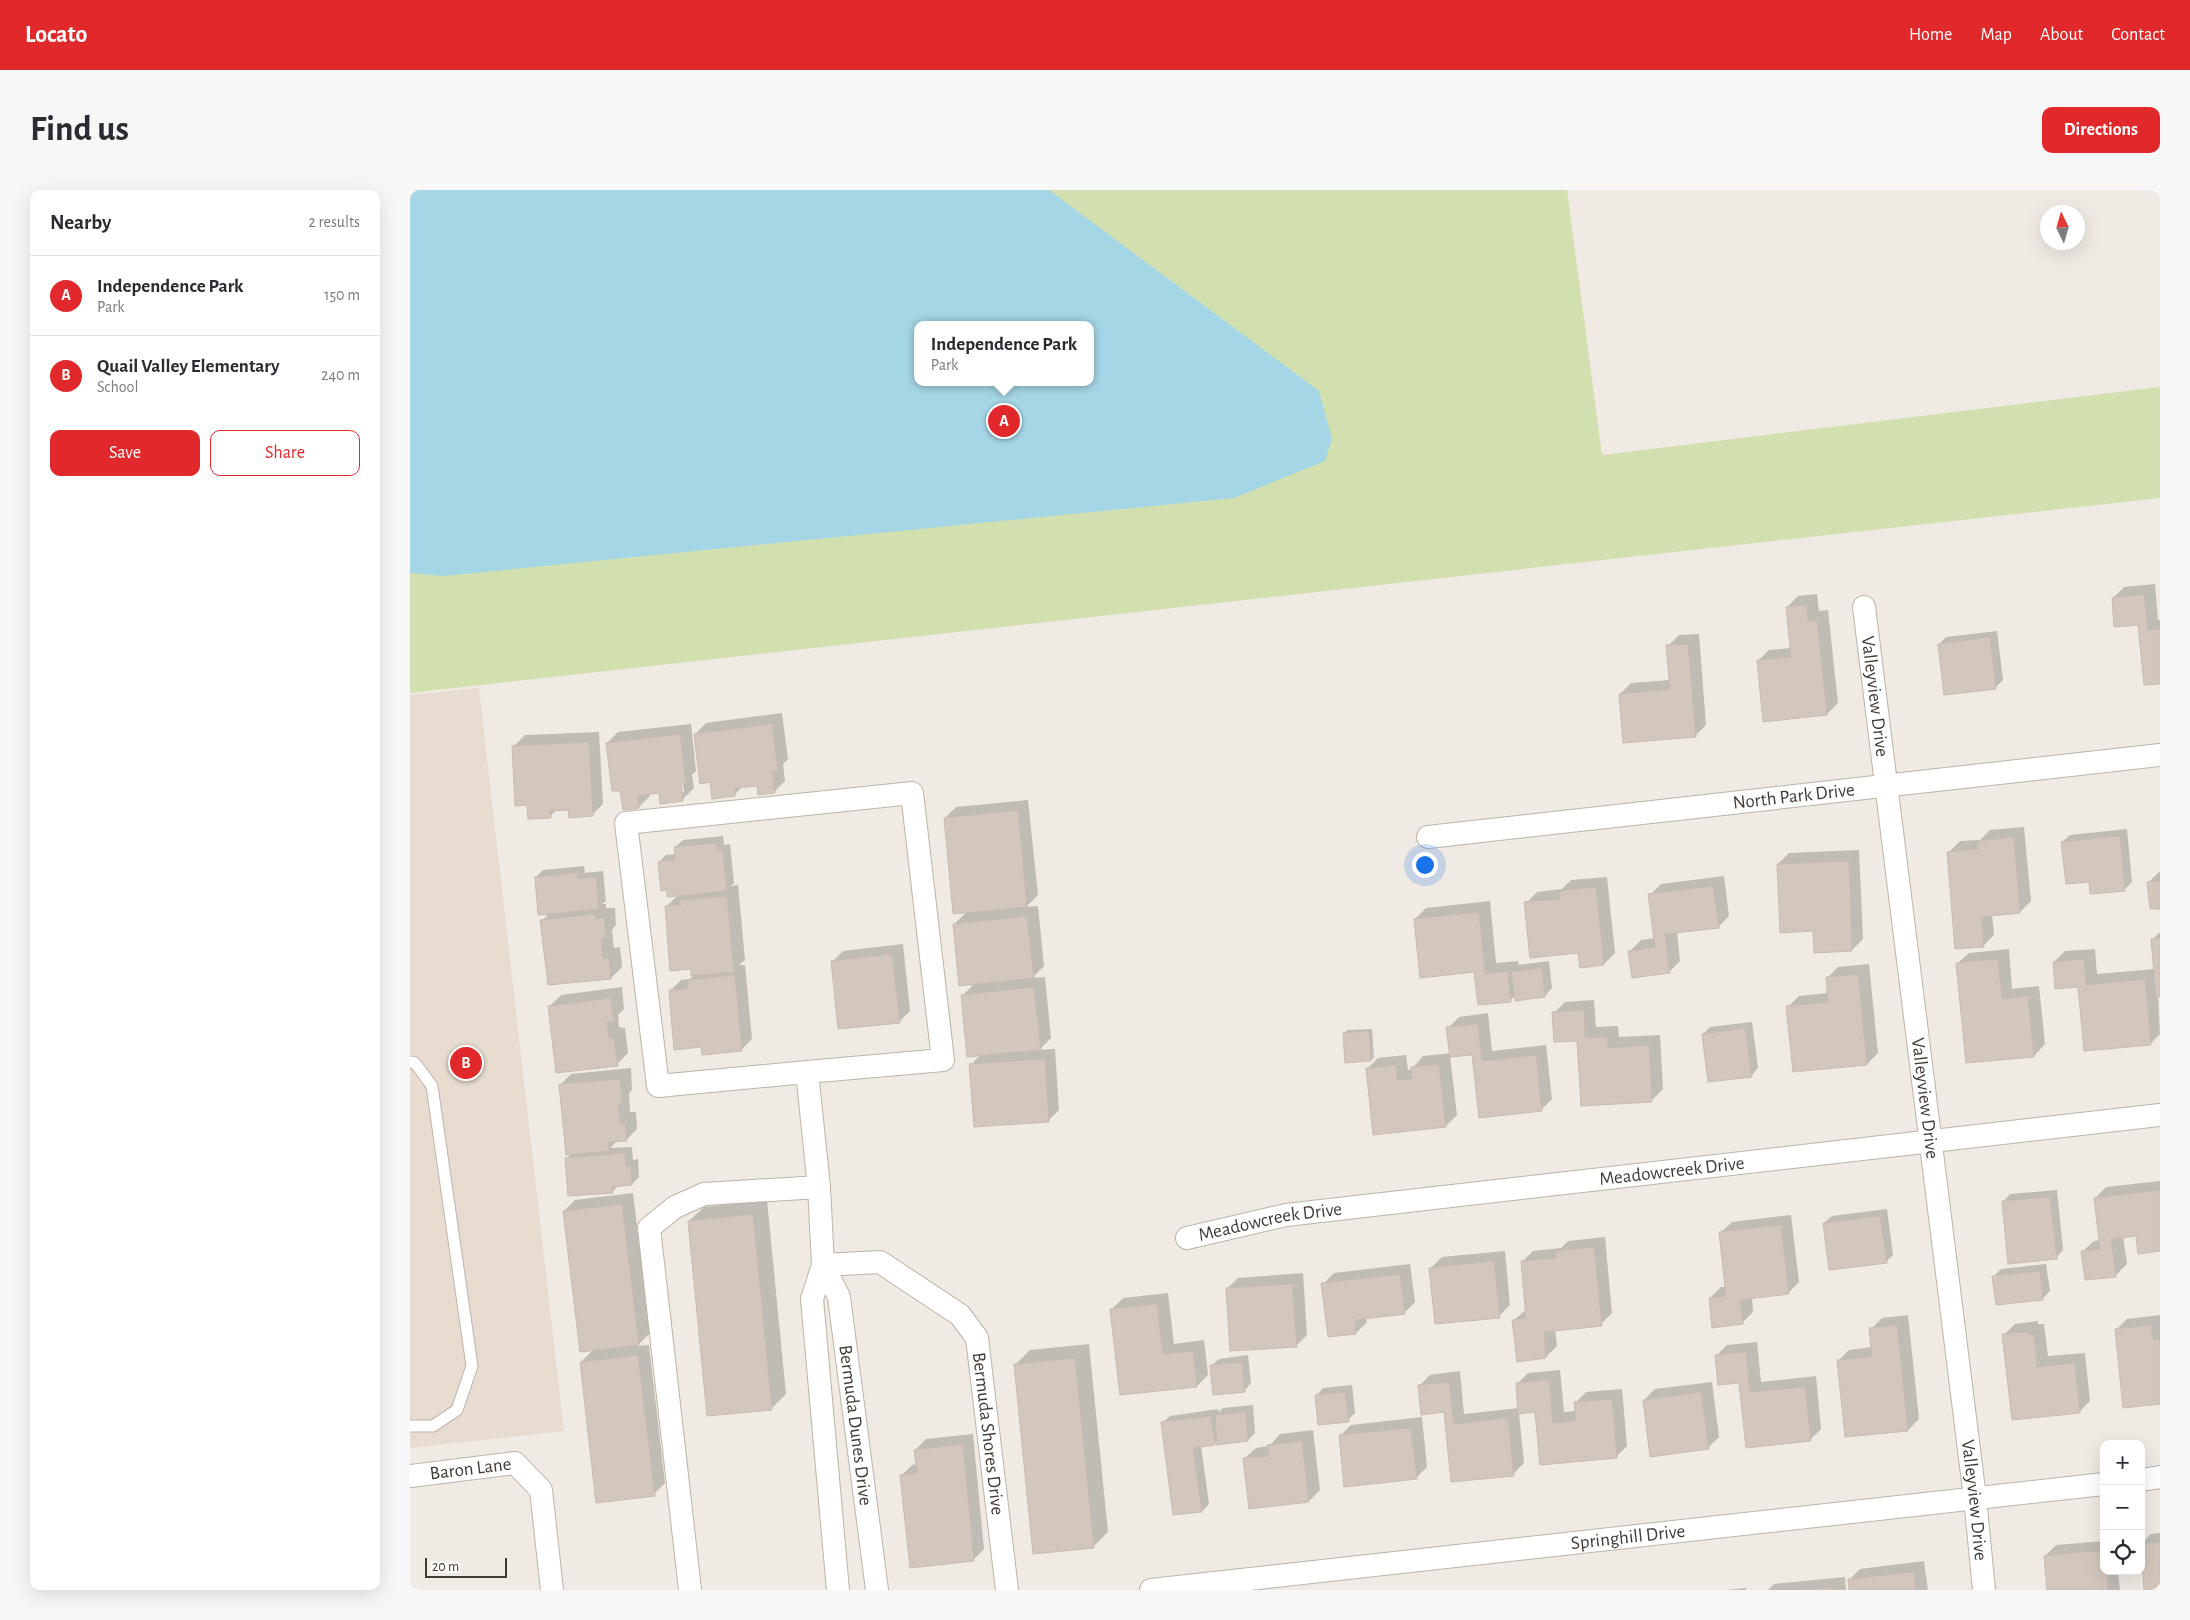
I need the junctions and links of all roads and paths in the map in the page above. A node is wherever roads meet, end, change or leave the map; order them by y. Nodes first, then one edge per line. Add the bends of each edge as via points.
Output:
1 (1864, 607) dead end
2 (2160, 755) edge
3 (1886, 786) junction
4 (1428, 837) dead end
5 (410, 1062) edge
6 (806, 1072) junction
7 (2160, 1114) edge
8 (1930, 1141) junction
9 (819, 1187) junction
10 (1187, 1238) dead end
11 (822, 1264) junction
12 (410, 1426) edge
13 (410, 1476) edge
14 (2160, 1478) edge
15 (2145, 1480) edge
16 (2100, 1484) edge
17 (1975, 1498) junction
18 (552, 1590) edge
19 (690, 1590) edge
20 (838, 1590) edge
21 (877, 1590) edge
22 (1007, 1590) edge
23 (1151, 1590) edge
24 (1984, 1590) edge

1 - 3 street, Valleyview Drive
2 - 3 street, North Park Drive
3 - 4 street, North Park Drive
3 - 8 street, Valleyview Drive
5 - 12 lane via 415,1063 432,1086 472,1366 456,1410 433,1426
6 - 6 street via 943,1060 912,793 626,823 658,1086
6 - 9 street, Bermuda Dunes Drive
7 - 8 street, Meadowcreek Drive
8 - 10 street, Meadowcreek Drive via 1286,1215
8 - 17 street, Valleyview Drive
9 - 11 street, Bermuda Dunes Drive
9 - 19 street via 704,1194 675,1207 649,1228
11 - 20 street, Bermuda Dunes Drive via 812,1299
11 - 21 street, Bermuda Dunes Drive via 839,1298
11 - 22 street, Bermuda Shores Drive via 880,1262 960,1315 977,1338
13 - 18 street, Baron Lane via 515,1463 541,1490
14 - 15 street
16 - 17 street, Springhill Drive
17 - 23 street, Springhill Drive
17 - 24 street, Valleyview Drive

